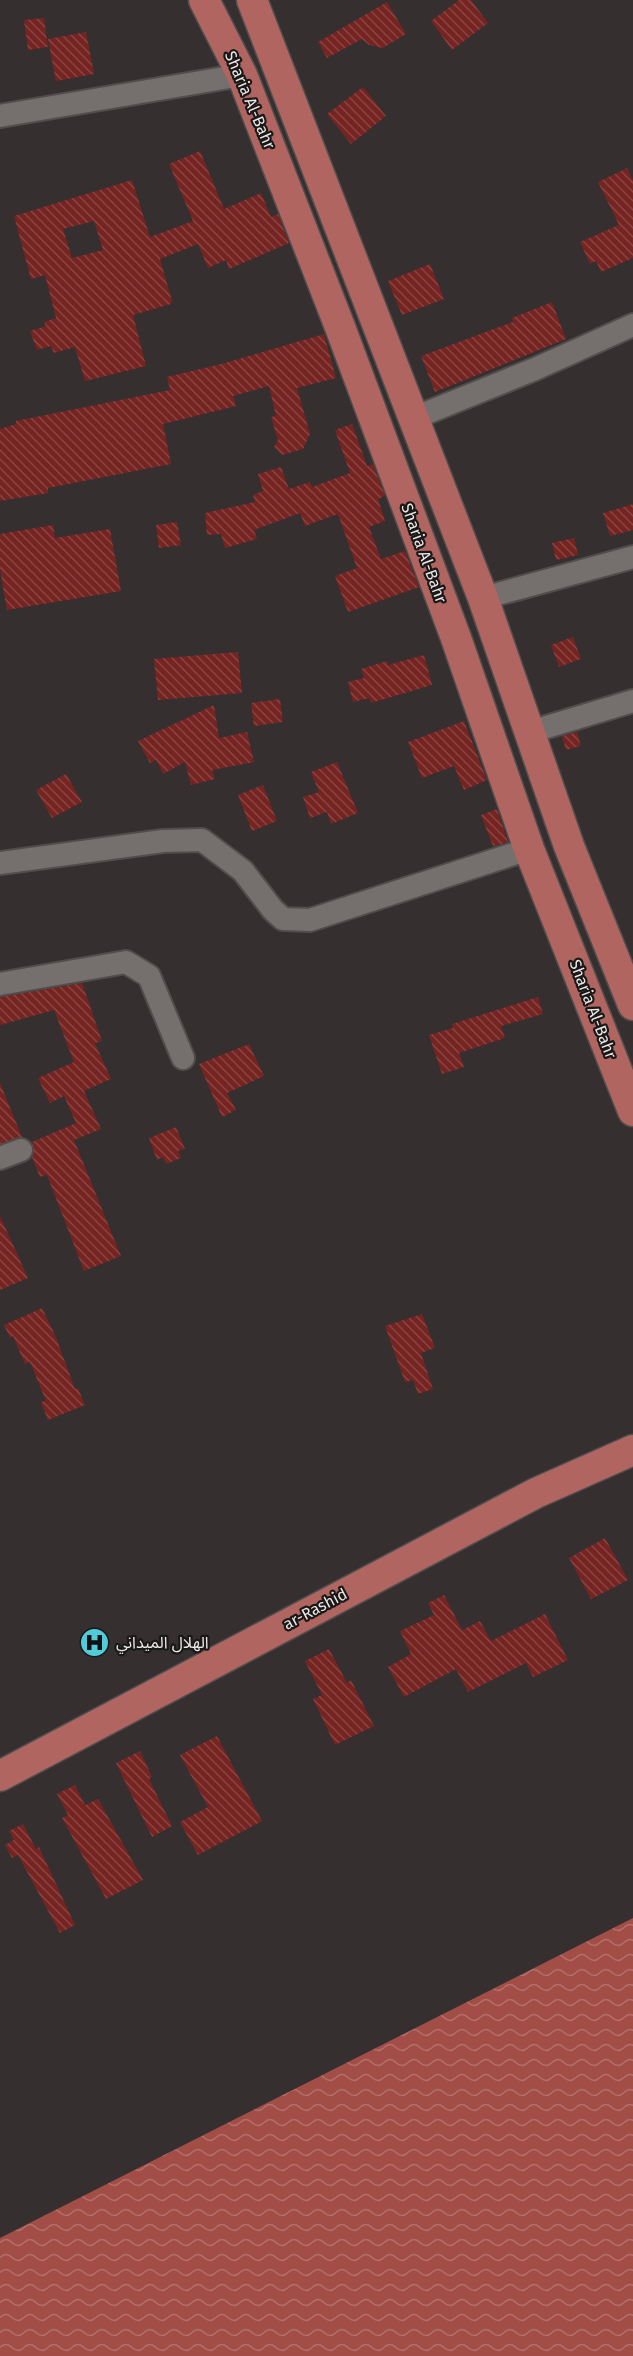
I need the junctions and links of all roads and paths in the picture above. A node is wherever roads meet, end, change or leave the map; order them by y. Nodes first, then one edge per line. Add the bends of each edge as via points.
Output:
1 (204, 0) edge
2 (252, 0) edge
3 (242, 75) junction
4 (0, 116) edge
5 (633, 325) edge
6 (414, 418) junction
7 (633, 557) edge
8 (483, 598) junction
9 (633, 701) edge
10 (530, 732) junction
11 (529, 849) junction
12 (0, 863) edge
13 (0, 984) edge
14 (633, 1005) edge
15 (183, 1058) dead end
16 (633, 1111) edge
17 (633, 1450) edge
18 (0, 1776) edge

1 - 3 main road, Sharia Al-Bahr
2 - 6 main road
3 - 4 street
3 - 11 main road, Sharia Al-Bahr via 456,638
5 - 6 street
6 - 8 main road
7 - 8 street
8 - 10 main road
9 - 10 street
10 - 14 main road via 569,846
11 - 12 street via 298,922 283,919 243,871 202,840 163,841
11 - 16 main road, Sharia Al-Bahr
13 - 15 street via 126,962 149,976
17 - 18 main road, ar-Rashid via 536,1493

